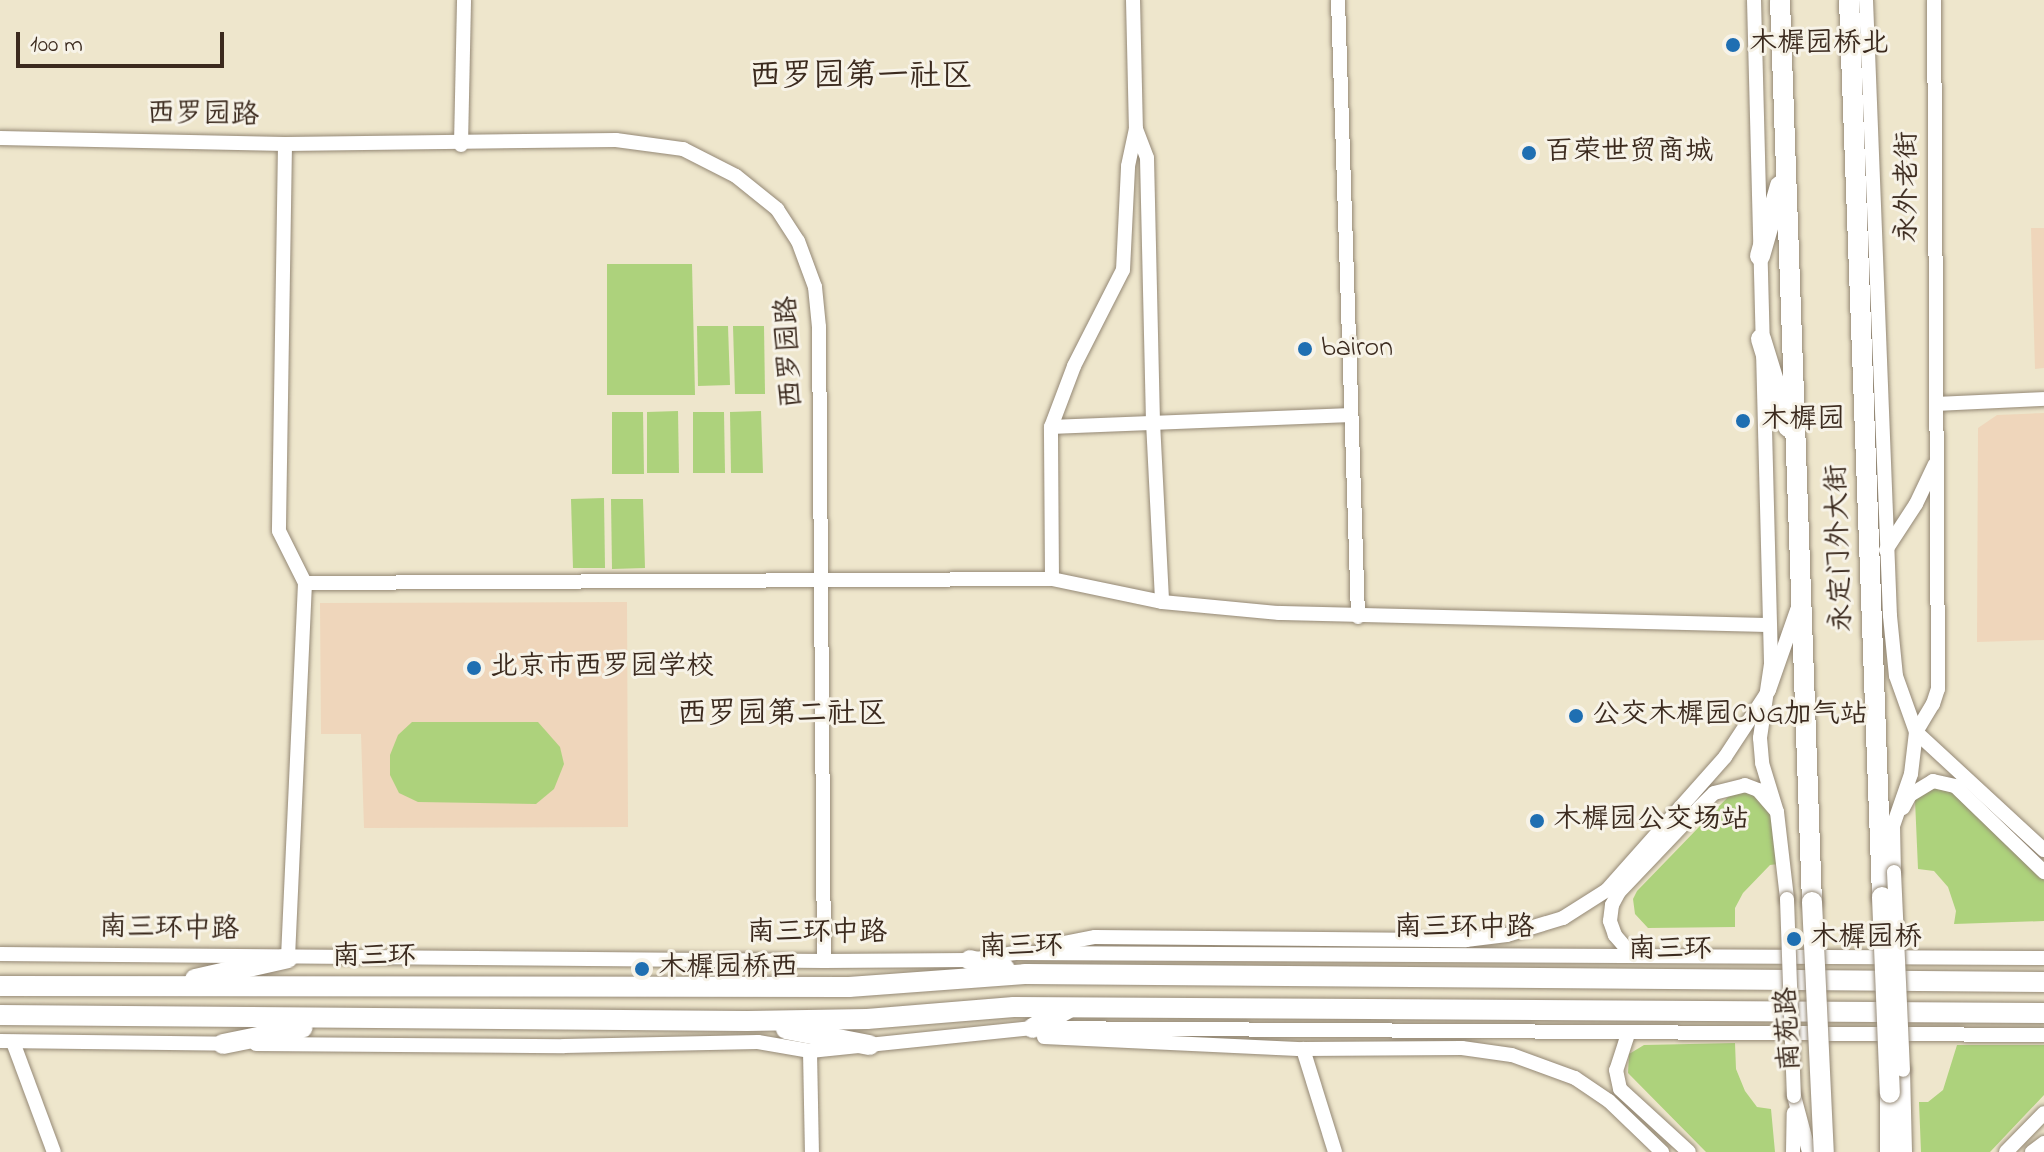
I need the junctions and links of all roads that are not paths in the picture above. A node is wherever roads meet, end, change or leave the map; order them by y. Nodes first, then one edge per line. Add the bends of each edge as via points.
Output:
1 (464, 0) edge
2 (1133, 0) edge
3 (1338, 0) edge
4 (1754, 0) edge
5 (1780, 0) edge
6 (1849, 0) edge
7 (1866, 0) edge
8 (1934, 0) edge
9 (1136, 129) junction
10 (0, 138) edge
11 (285, 144) junction
12 (461, 145) junction
13 (1785, 167) junction
14 (1760, 256) junction
15 (1761, 339) junction
16 (2044, 399) edge
17 (1937, 404) junction
18 (1351, 415) junction
19 (1153, 422) junction
20 (1051, 427) junction
21 (1797, 453) junction
22 (1938, 458) junction
23 (1886, 550) junction
24 (822, 579) junction
25 (1052, 579) junction
26 (305, 583) junction
27 (1801, 594) junction
28 (1162, 602) junction
29 (1358, 617) junction
30 (1770, 625) junction
31 (1769, 690) junction
32 (1916, 732) junction
33 (1777, 812) junction
34 (1893, 826) junction
35 (2044, 850) edge
36 (2044, 872) edge
37 (1812, 902) joint
38 (1015, 953) junction
39 (0, 954) edge
40 (1633, 956) junction
41 (288, 958) junction
42 (2044, 958) edge
43 (970, 960) junction
44 (824, 961) junction
45 (1025, 974) junction
46 (2044, 982) edge
47 (0, 986) edge
48 (158, 988) junction
49 (1067, 1009) junction
50 (2044, 1013) edge
51 (0, 1015) edge
52 (349, 1017) junction
53 (747, 1021) junction
54 (1033, 1028) junction
55 (1628, 1034) junction
56 (2044, 1035) edge
57 (956, 1037) junction
58 (7, 1042) edge
59 (223, 1044) junction
60 (869, 1045) junction
61 (1303, 1049) junction
62 (810, 1051) junction
63 (1794, 1096) junction
64 (2044, 1113) edge
65 (2044, 1143) edge
66 (54, 1152) edge
67 (812, 1152) edge
68 (1335, 1152) edge
69 (1662, 1152) edge
70 (1689, 1152) edge
71 (1793, 1152) edge
72 (1809, 1152) edge
73 (1824, 1152) edge
74 (1890, 1152) edge
75 (1905, 1152) edge
76 (2006, 1152) edge
77 (2032, 1152) edge

1 - 12 street
2 - 9 street
3 - 18 street
4 - 14 street
5 - 13 highway, 永定门外大街
6 - 74 highway, 永定门外大街, bridge
7 - 23 street, 永定门外大街
8 - 17 street, 永外老街
9 - 19 street via 1147,158
9 - 20 street via 1128,166 1123,270 1074,366
10 - 11 street, 西罗园路
11 - 12 street, 西罗园路
11 - 26 street via 279,531
12 - 24 street, 西罗园路 via 616,140 683,149 736,176 777,209 798,241 815,287
13 - 14 highway
13 - 21 highway, 永定门外大街
14 - 15 street
15 - 21 highway
15 - 30 street
16 - 17 street
17 - 22 street, 永外老街
18 - 19 street
18 - 29 street
19 - 20 street
19 - 28 street
20 - 25 street
21 - 27 highway, 永定门外大街
22 - 23 street
22 - 32 street, 永外老街 via 1938,689
23 - 32 street, 永定门外大街 via 1896,676
24 - 25 street
24 - 26 street
24 - 44 street, 西罗园路
25 - 28 street
26 - 41 street
27 - 31 street
27 - 37 highway, 永定门外大街
28 - 29 street
29 - 30 street
30 - 31 street
31 - 33 street via 1760,738
31 - 38 street via 1725,757 1607,890 1563,918 1507,935 1466,940 1095,937
32 - 34 street, 永定门外大街 via 1911,774
32 - 35 street
33 - 40 street via 1758,790 1745,785 1714,793 1699,808 1612,905 1615,935
33 - 63 street, 南苑路, bridge via 1787,899
34 - 36 street via 1910,795 1933,781 1955,786
34 - 75 street, 永定门外大街, bridge
37 - 73 highway, 南苑路, bridge
38 - 40 street, 南三环中路
38 - 43 street, 南三环中路
39 - 41 street, 南三环中路
40 - 42 street, 南三环中路
41 - 44 street, 南三环中路
41 - 48 highway
43 - 44 street, 南三环中路
43 - 45 highway
45 - 46 highway, 南三环
45 - 48 highway, 南三环 via 849,987
47 - 48 highway, 南三环
49 - 50 highway
49 - 53 highway
49 - 54 highway
51 - 52 highway
52 - 53 highway
52 - 59 highway
53 - 60 highway
54 - 55 street
54 - 57 street
55 - 56 street
55 - 70 street via 1616,1070 1620,1089
57 - 60 street
57 - 61 street
58 - 59 street
58 - 66 street
59 - 62 street via 758,1042
60 - 62 street
61 - 68 street
61 - 69 street via 1462,1048 1512,1055 1575,1078 1609,1101
62 - 67 street
63 - 71 street
63 - 72 street
64 - 76 street
65 - 77 street

